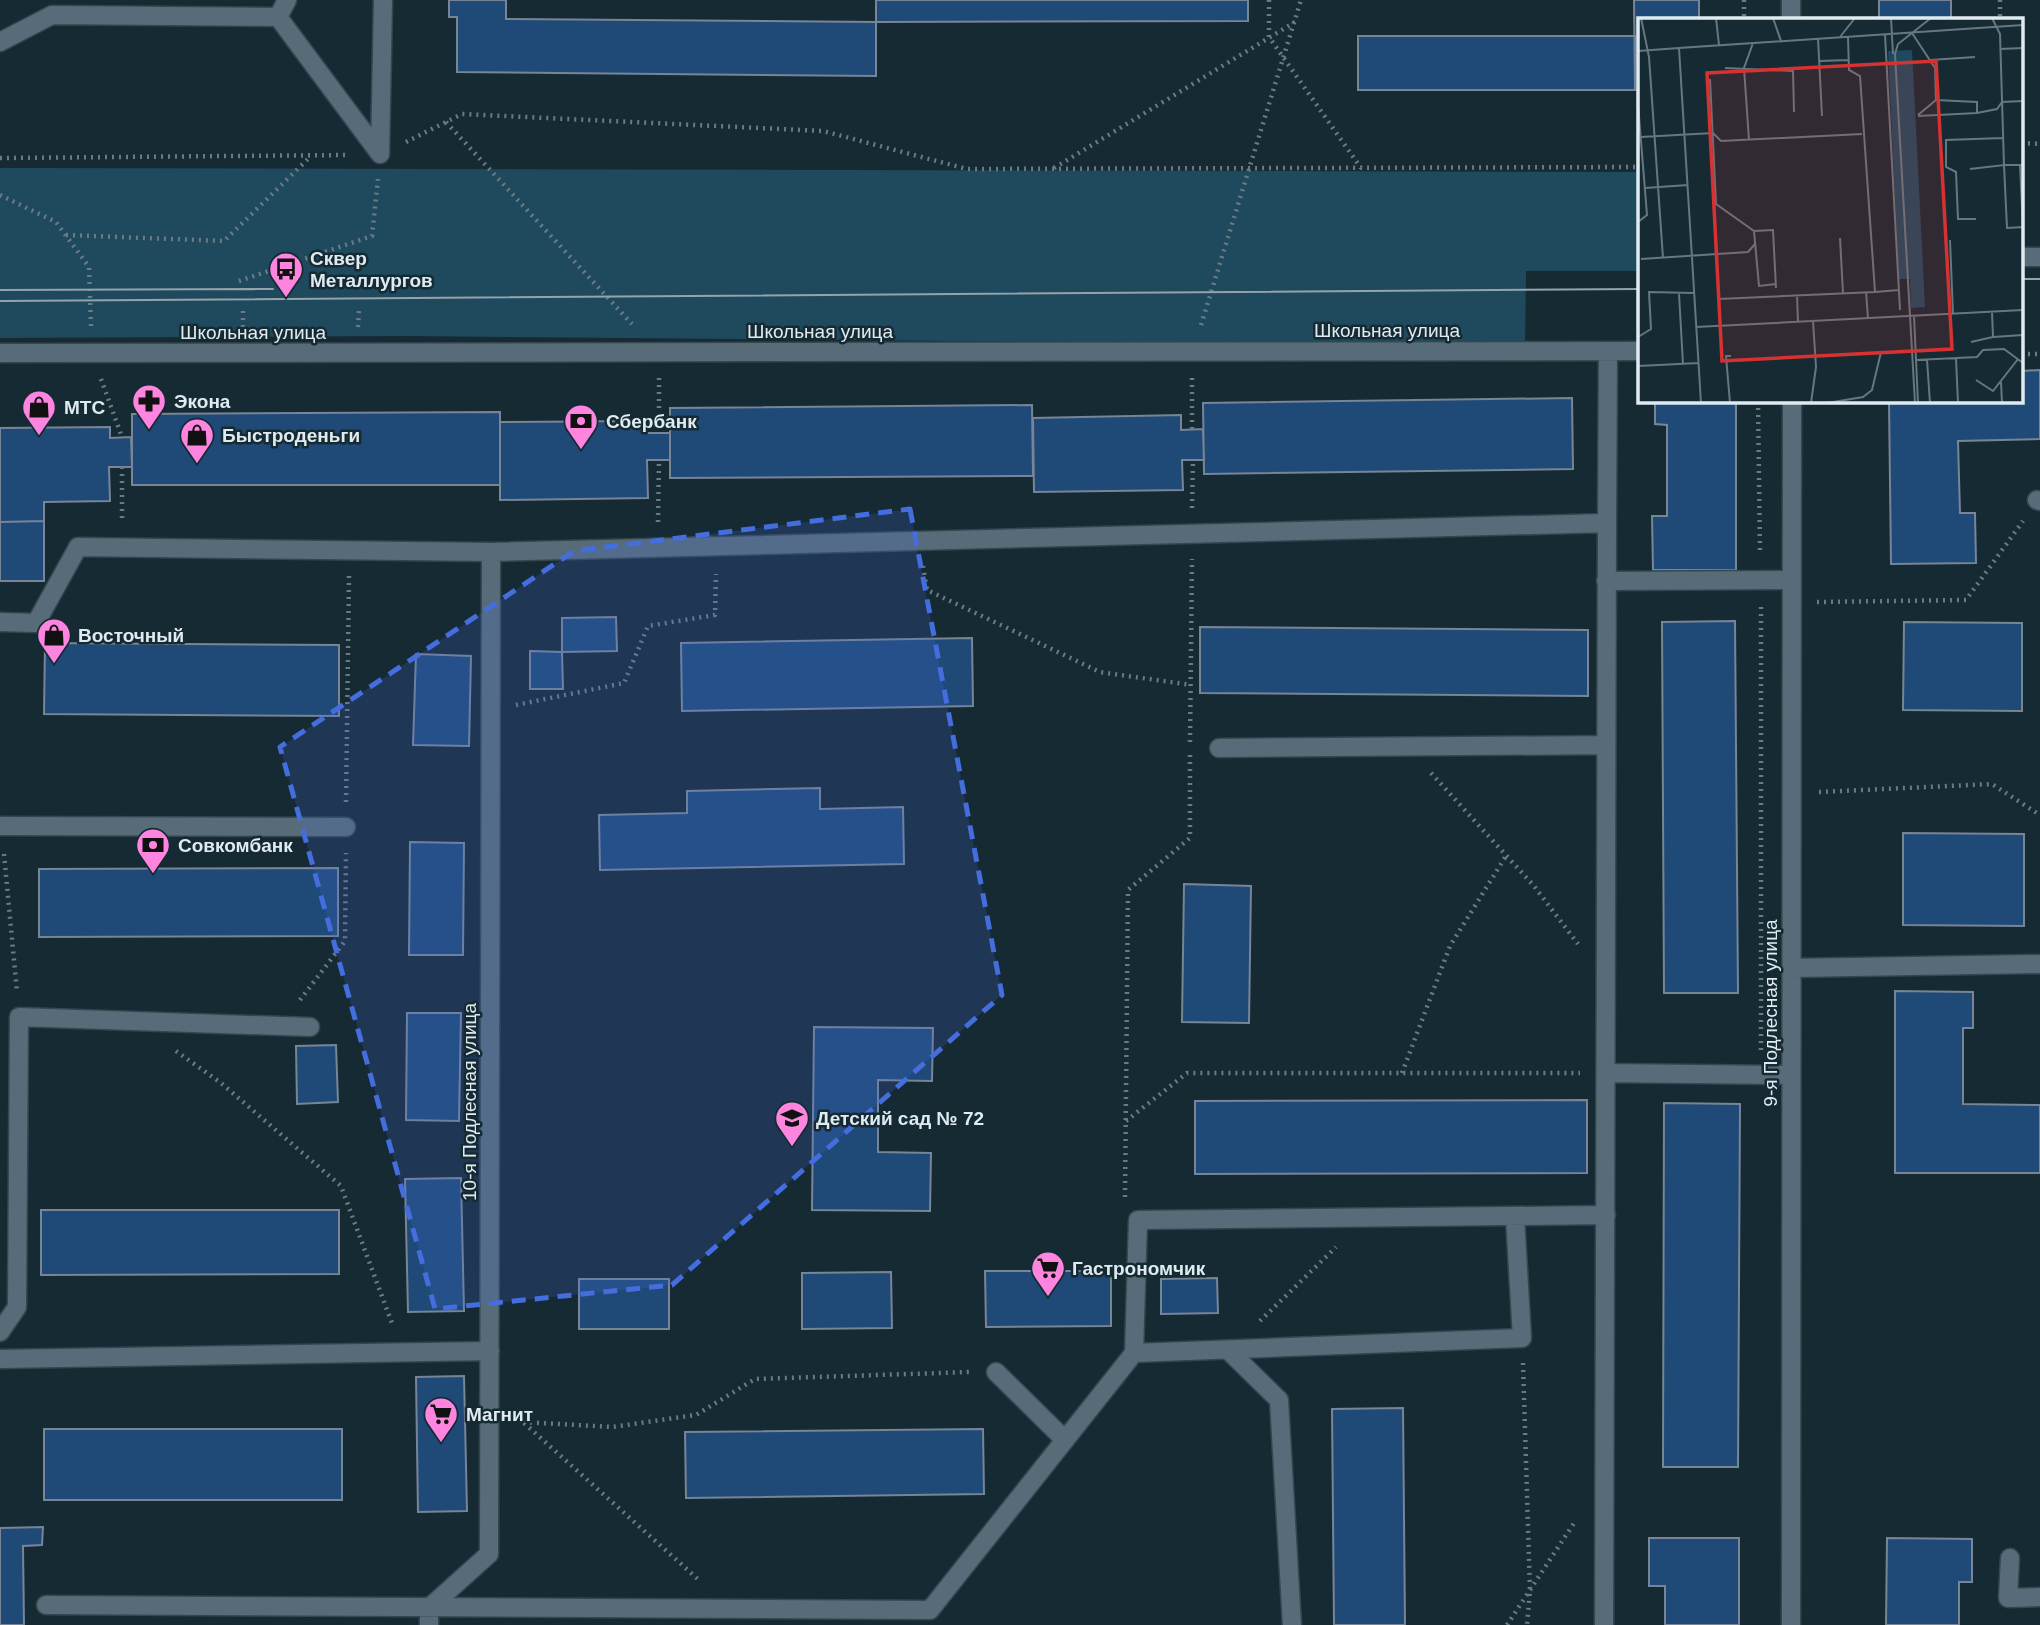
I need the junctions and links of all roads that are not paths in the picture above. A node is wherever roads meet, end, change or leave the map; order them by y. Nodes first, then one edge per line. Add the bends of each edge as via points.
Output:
1 (287, 0) edge
2 (383, 0) edge
3 (1791, 0) edge
4 (278, 17) junction
5 (1791, 18) edge
6 (0, 42) edge
7 (2022, 257) edge
8 (2040, 257) edge
9 (1608, 351) junction
10 (1638, 351) edge
11 (0, 353) edge
12 (1791, 402) edge
13 (1607, 523) junction
14 (491, 552) junction
15 (1792, 580) junction
16 (1606, 581) junction
17 (0, 622) edge
18 (1606, 745) junction
19 (1219, 748) dead end
20 (1, 826) edge
21 (346, 827) dead end
22 (2040, 964) edge
23 (1791, 968) junction
24 (310, 1027) dead end
25 (1605, 1073) junction
26 (1791, 1075) junction
27 (1606, 1215) junction
28 (1516, 1217) junction
29 (0, 1332) edge
30 (490, 1351) junction
31 (1229, 1351) junction
32 (1134, 1353) junction
33 (0, 1359) edge
34 (996, 1371) road end
35 (1065, 1440) junction
36 (2010, 1558) dead end
37 (2040, 1597) edge
38 (46, 1605) dead end
39 (429, 1616) edge
40 (1292, 1625) edge
41 (1604, 1625) edge
42 (1791, 1625) edge

1 - 4 street
2 - 4 street via 380,154
3 - 5 street
4 - 6 street via 52,15
7 - 8 street
9 - 10 street, Школьная улица
9 - 11 street, Школьная улица
9 - 13 street
12 - 15 street, 9-я Подлесная улица
13 - 14 street
13 - 16 street
14 - 17 street via 78,547 36,624
14 - 30 street, 10-я Подлесная улица
15 - 16 street
15 - 23 street, 9-я Подлесная улица
16 - 18 street
18 - 19 street
18 - 25 street
20 - 21 street
22 - 23 street
23 - 26 street, 9-я Подлесная улица
24 - 29 street via 19,1017 17,1307
25 - 26 street
25 - 27 street
26 - 42 street, 9-я Подлесная улица
27 - 28 street
27 - 41 street
28 - 31 street via 1522,1338
28 - 32 street via 1138,1220
30 - 33 street
30 - 39 street, 10-я Подлесная улица via 489,1554
31 - 32 street
31 - 40 street via 1279,1400
32 - 35 street
34 - 35 street
35 - 39 street via 930,1610
36 - 37 street via 2008,1598
38 - 39 street

